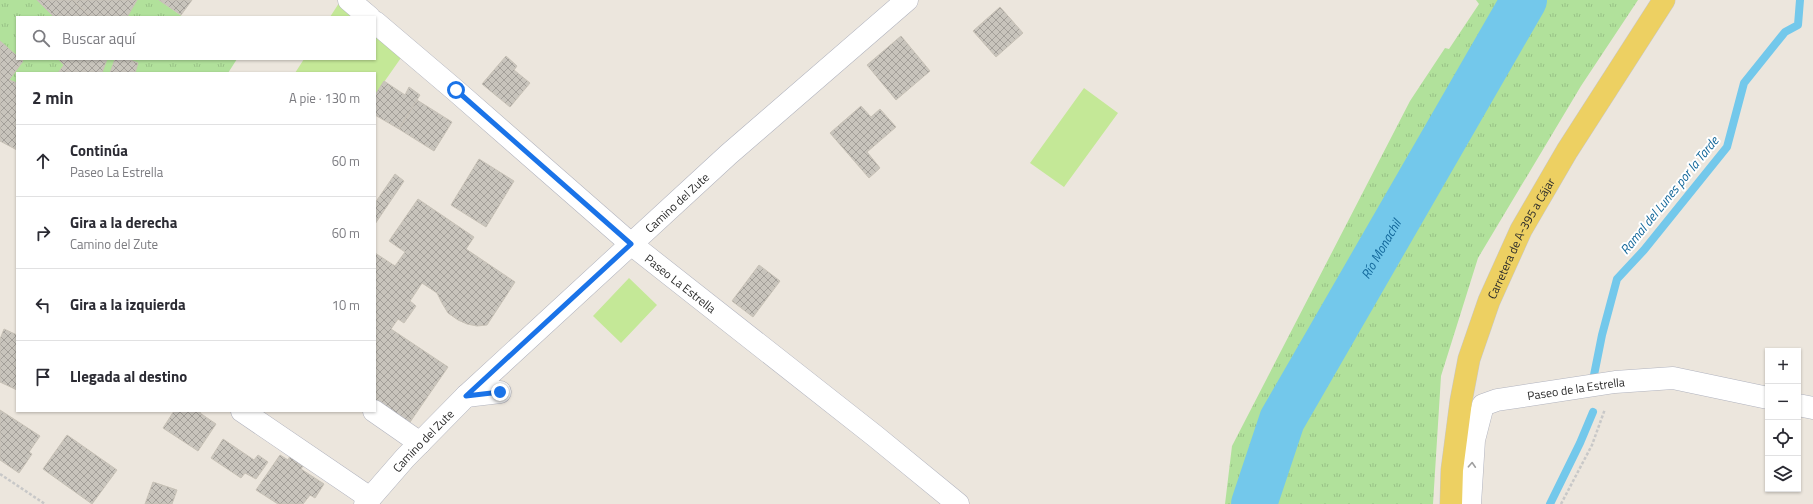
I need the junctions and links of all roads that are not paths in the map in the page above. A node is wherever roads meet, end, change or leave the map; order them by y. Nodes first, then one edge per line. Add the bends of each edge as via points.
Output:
1 (349, 0) edge
2 (907, 0) edge
3 (1664, 0) edge
4 (369, 16) edge
5 (376, 23) edge
6 (631, 244) junction
7 (500, 392) dead end
8 (466, 396) junction
9 (1765, 397) edge
10 (1801, 406) edge
11 (1813, 408) edge
12 (243, 412) edge
13 (375, 412) edge
14 (420, 443) junction
15 (368, 501) edge
16 (958, 504) edge
17 (1451, 504) edge
18 (1470, 504) edge

1 - 4 street
2 - 6 street, Camino del Zute via 729,154
3 - 17 main road, Carretera de A-395 a Cájar via 1567,151 1521,230 1490,301 1469,359 1452,470
5 - 6 street, Paseo La Estrella
6 - 8 street, Camino del Zute
6 - 16 street, Paseo La Estrella
7 - 8 street
8 - 14 street, Camino del Zute
18 -> 9 street, Paseo de la Estrella via 1474,440 1483,405 1497,400 1615,382 1673,378
10 - 11 street
12 - 15 street, Camino del Zute
13 - 14 street
14 - 15 street, Camino del Zute via 398,453

